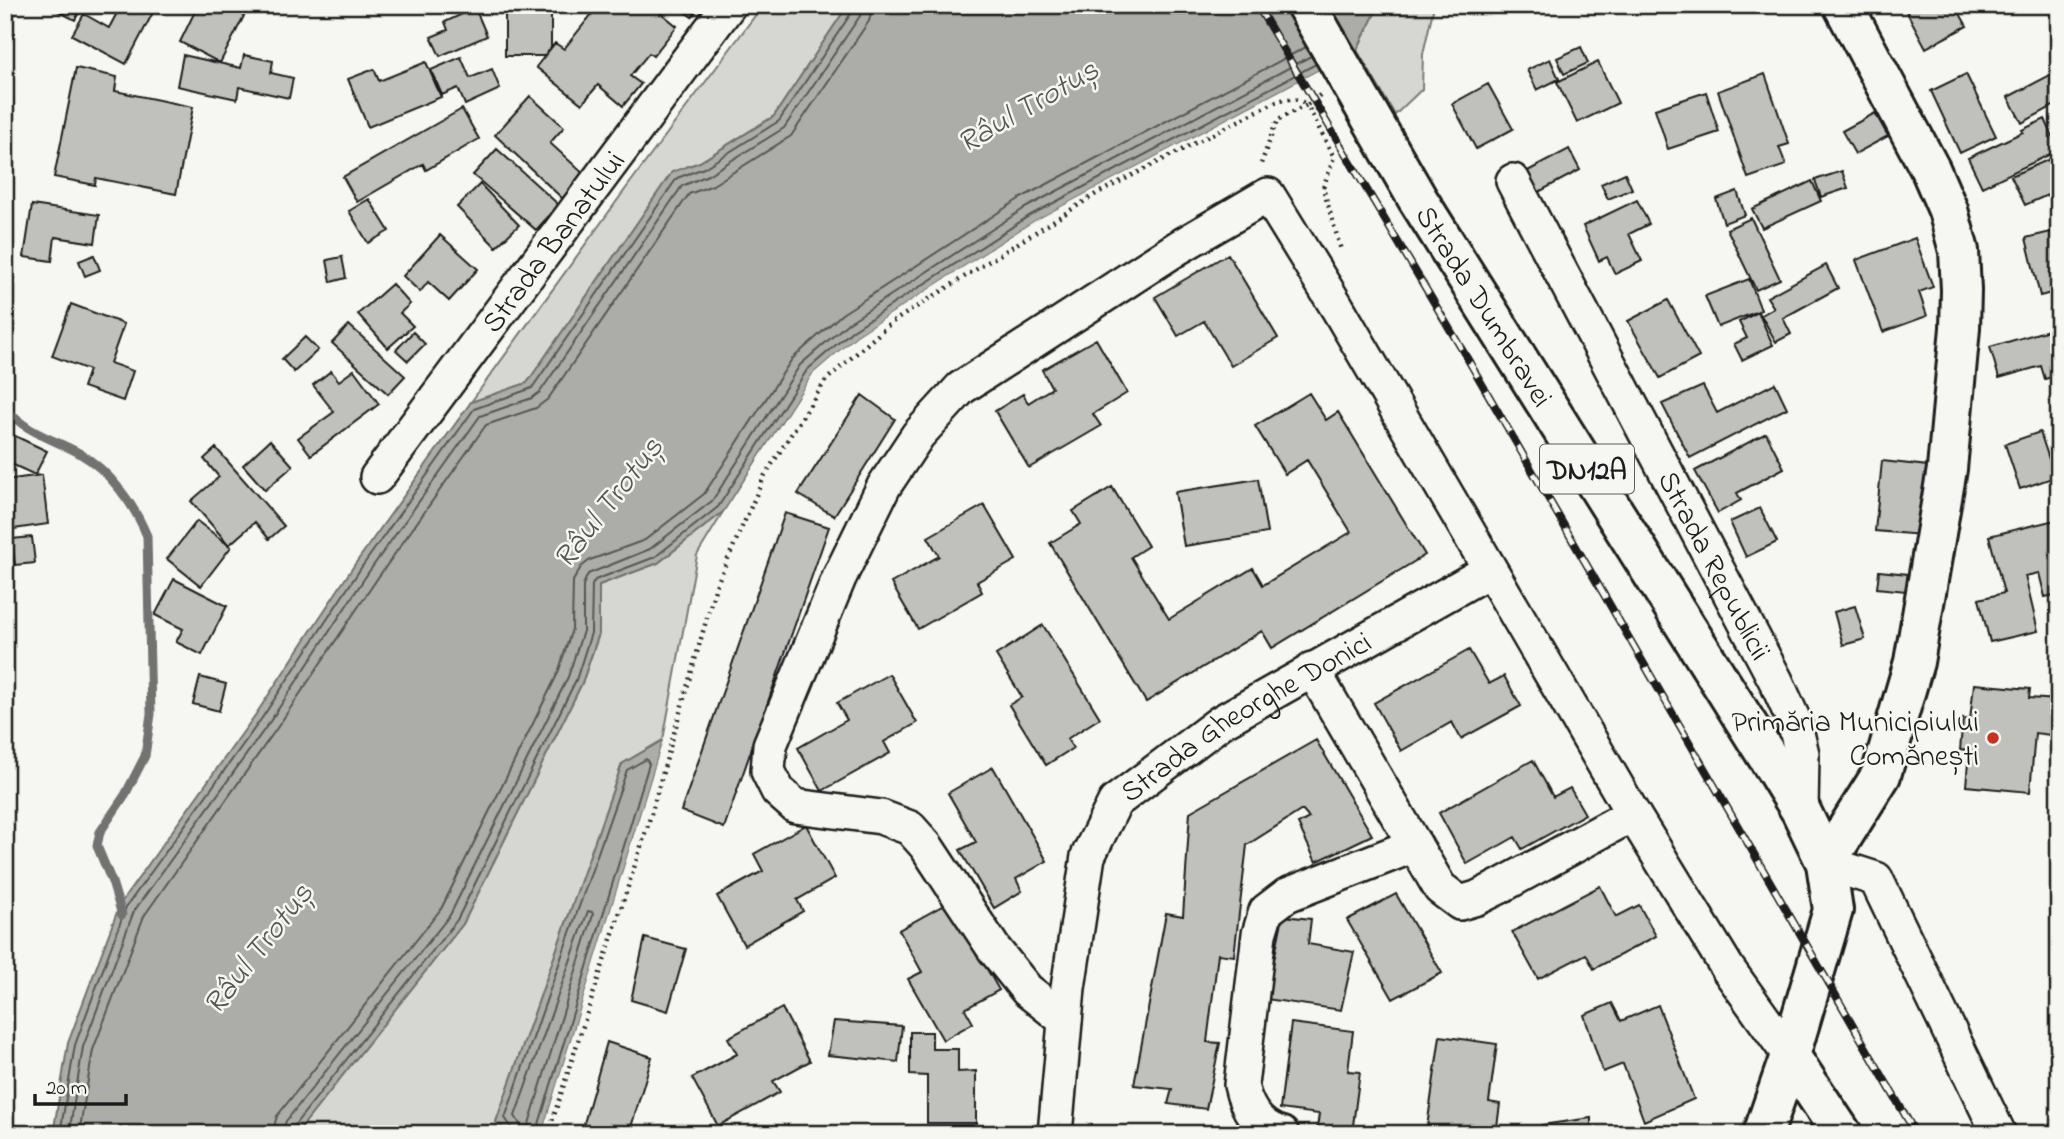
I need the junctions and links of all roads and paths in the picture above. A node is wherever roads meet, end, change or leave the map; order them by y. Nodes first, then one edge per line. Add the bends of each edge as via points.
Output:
1 (729, 5) edge
2 (1306, 5) edge
3 (1843, 5) edge
4 (1346, 76) junction
5 (1307, 105) junction
6 (1513, 181) dead end
7 (1268, 195) junction
8 (1342, 254) dead end
9 (377, 477) dead end
10 (1490, 570) junction
11 (1312, 669) junction
12 (1801, 811) junction
13 (1633, 814) junction
14 (1415, 845) junction
15 (1826, 863) junction
16 (1065, 1020) junction
17 (1790, 1056) junction
18 (1055, 1134) edge
19 (1282, 1134) edge
20 (1763, 1134) edge
21 (1842, 1134) edge
22 (1999, 1134) edge

1 - 9 street, Strada Banatului
2 - 4 main road, Strada Dumbravei / DN12A
3 - 15 main road via 1948,209 1959,251 1961,303 1947,469 1914,662 1881,775
4 - 5 path
4 - 12 main road, Strada Dumbravei / DN12A via 1424,209
5 - 7 path via 1277,120 1260,169
5 - 8 path via 1334,157 1323,188
6 - 12 street, Strada Republicii via 1776,681 1794,721 1802,754
7 - 10 street
7 - 16 street via 961,388 918,435 884,486 839,578 769,745 768,771 778,791 795,806 881,817 910,828 1027,990
10 - 11 street, Strada Gheorghe Donici
10 - 13 street
11 - 14 street
11 - 16 street, Strada Gheorghe Donici via 1221,722 1115,802 1088,856
12 - 15 main road, Strada Dumbravei / DN12A
13 - 14 street via 1460,903 1440,888
13 - 17 street via 1728,969
14 - 19 street via 1287,895 1266,911 1259,934 1241,1085 1245,1104 1254,1116
15 - 17 main road, Strada Dumbravei / DN12A via 1833,910
15 - 22 street via 1876,879
16 - 18 street, Strada Gheorghe Donici
17 - 20 main road, DN12A
17 - 21 main road

